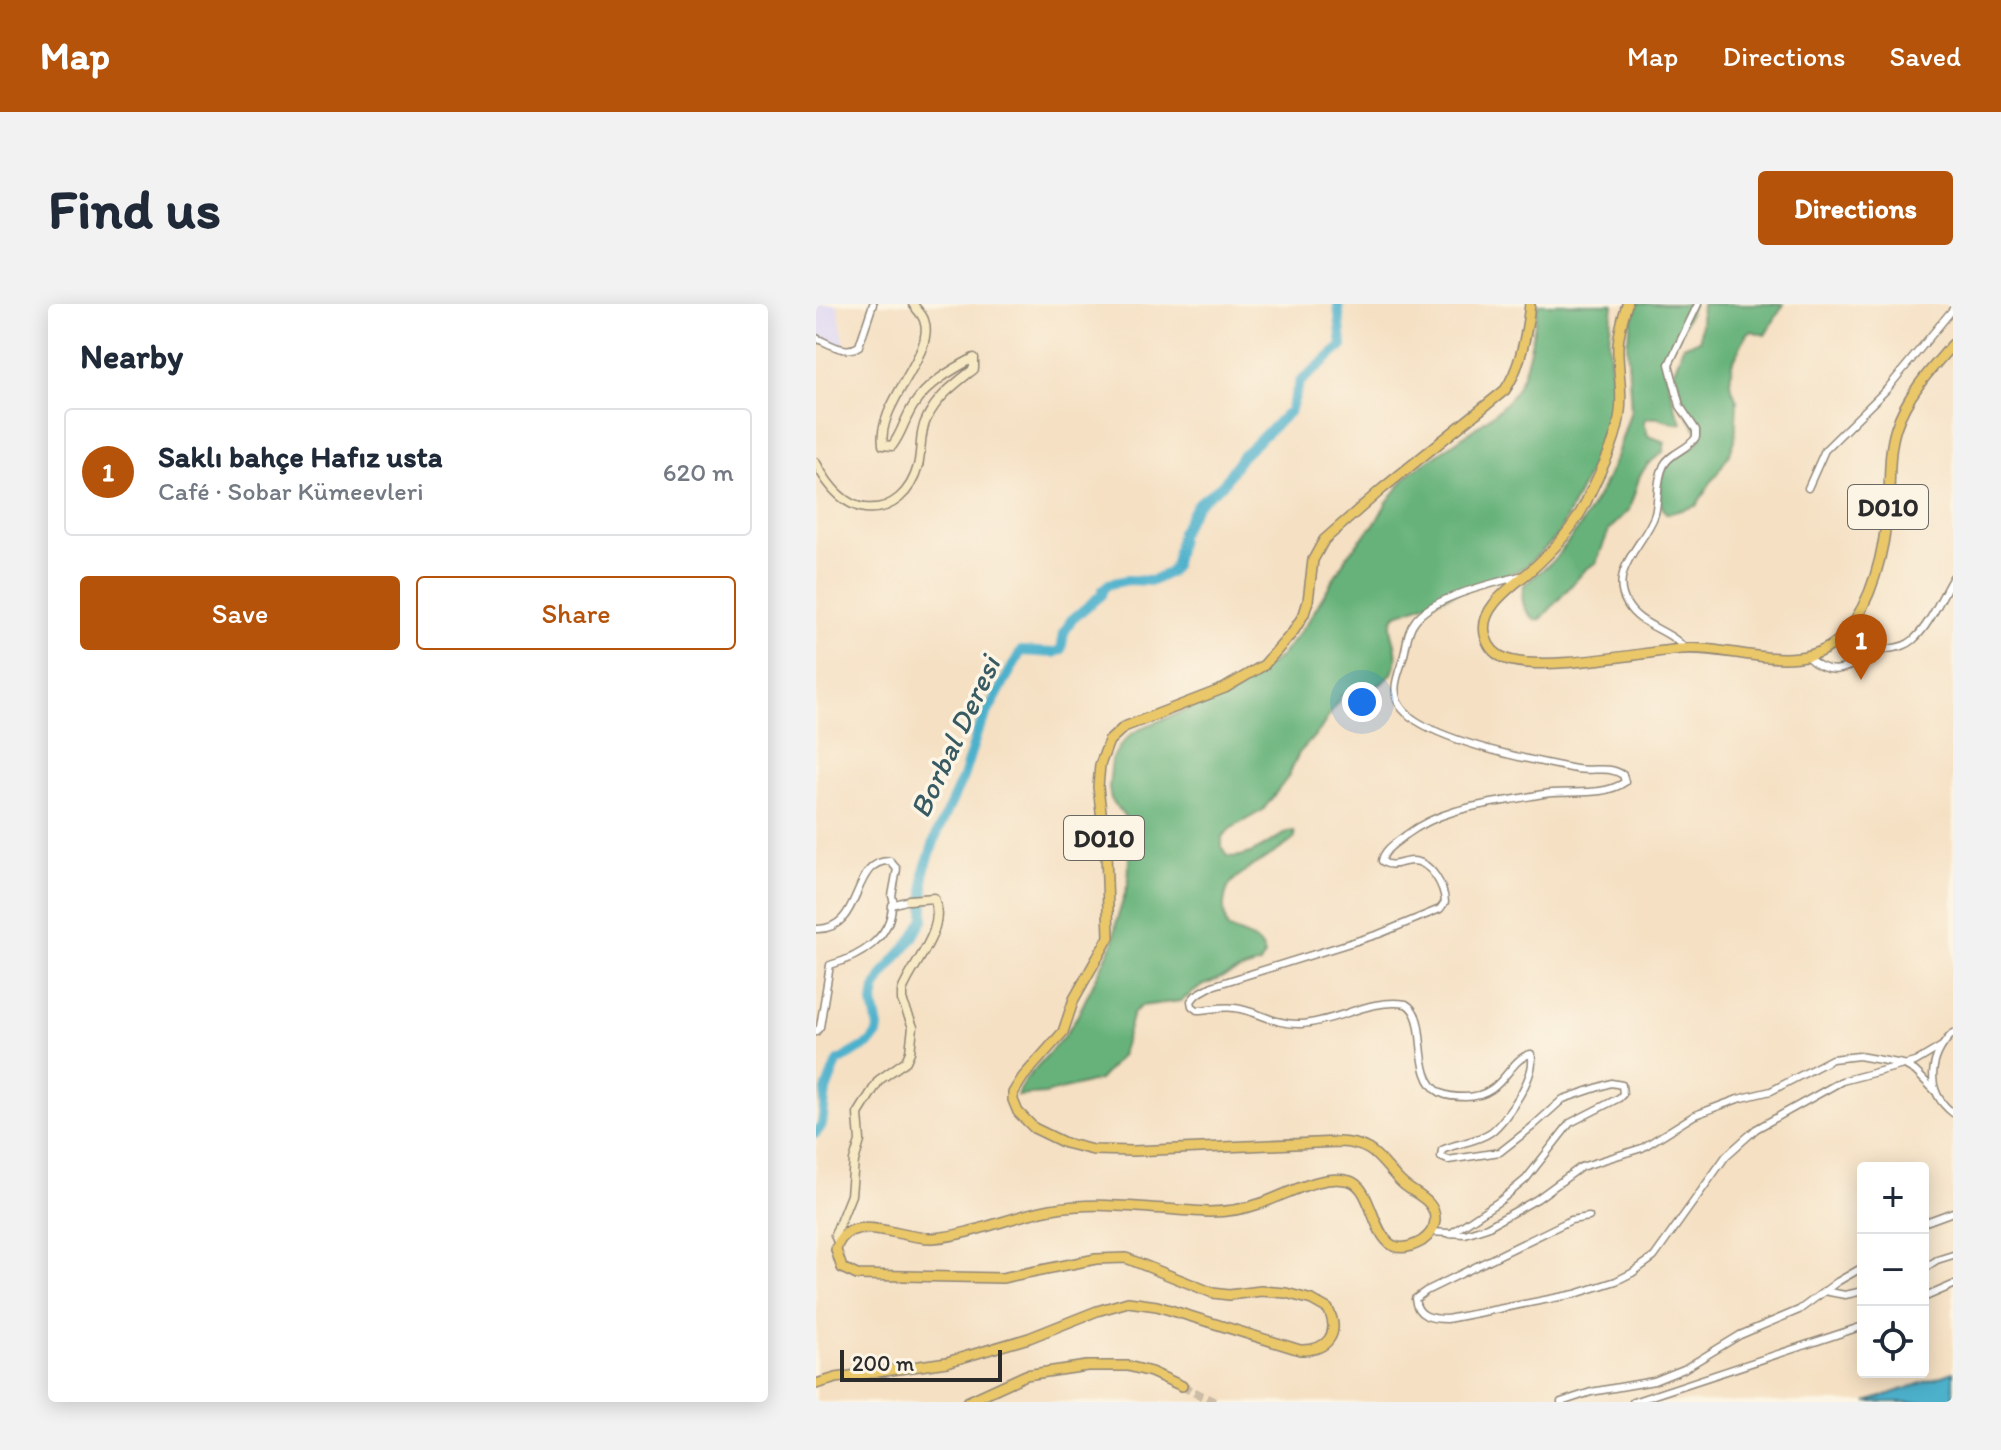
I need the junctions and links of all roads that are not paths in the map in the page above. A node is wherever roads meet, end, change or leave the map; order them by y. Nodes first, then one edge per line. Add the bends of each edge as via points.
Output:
1 (873, 304) edge
2 (913, 304) edge
3 (1530, 304) edge
4 (1627, 304) edge
5 (1698, 304) edge
6 (1953, 309) edge
7 (816, 338) edge
8 (1953, 344) edge
9 (816, 463) edge
10 (1808, 488) dead end
11 (1527, 574) junction
12 (1953, 577) edge
13 (1685, 649) junction
14 (1806, 656) junction
15 (909, 900) joint
16 (894, 903) junction
17 (816, 929) edge
18 (816, 1032) edge
19 (1953, 1033) edge
20 (1942, 1046) junction
21 (1903, 1064) junction
22 (1936, 1092) junction
23 (1953, 1113) edge
24 (1953, 1212) edge
25 (1589, 1217) dead end
26 (1929, 1221) edge
27 (1431, 1232) junction
28 (1450, 1234) junction
29 (838, 1242) junction
30 (1953, 1255) edge
31 (1929, 1265) edge
32 (1857, 1271) edge
33 (1953, 1285) edge
34 (1824, 1291) junction
35 (1857, 1292) edge
36 (1929, 1295) edge
37 (1857, 1328) edge
38 (816, 1384) edge
39 (1182, 1386) tunnel mouth
40 (967, 1402) edge
41 (1561, 1402) edge
42 (1633, 1402) edge

1 - 7 street via 855,349
2 - 9 street via 924,320 925,338 896,394 881,433 883,445 892,446 914,403 945,373 974,358 974,369 948,388 925,420 918,466 909,486 898,501 882,508 854,505 825,480
3 - 27 main road, D010 via 1513,379 1324,540 1313,560 1304,614 1277,652 1245,678 1124,727 1109,741 1098,787 1109,937 1074,999 1063,1032 1017,1085 1013,1100 1034,1128 1093,1150 1360,1145 1376,1153 1401,1182 1431,1204
4 - 11 main road, D010 via 1618,346 1621,407 1614,439 1579,515
5 - 13 street via 1669,364 1680,406 1696,437 1665,463 1655,514 1623,578 1623,597 1638,617
6 - 10 street via 1887,389 1825,450
8 - 14 main road, D010 via 1914,392 1897,426 1884,542 1860,610 1836,643
11 - 13 main road, D010 via 1486,617 1487,641 1502,657 1549,662
11 - 28 street via 1437,604 1419,616 1410,629 1395,685 1398,704 1422,723 1476,747 1578,769 1608,769 1623,775 1625,782 1594,791 1495,802 1427,821 1389,849 1382,861 1389,865 1416,860 1427,866 1444,892 1440,909 1379,934 1212,986 1191,1001 1197,1010 1236,1008 1294,1024 1383,1004 1406,1004 1416,1014 1429,1079 1448,1096 1486,1093 1531,1054 1528,1078 1503,1120 1483,1136 1442,1150 1441,1157 1448,1160 1500,1152 1563,1099 1611,1083 1622,1085 1619,1098 1564,1129 1513,1191
12 - 14 street via 1906,645 1844,669 1822,667
13 - 14 main road, D010
15 - 16 street
15 - 29 street via 934,898 937,906 936,923 902,991 913,1027 910,1052 879,1080 858,1114 860,1141 851,1195 835,1235
16 - 17 street via 897,869 890,861 877,862 849,911 829,929
16 - 18 street via 892,918 873,944 830,965
19 - 20 street
20 - 21 street
20 - 22 street via 1933,1067
21 - 22 street
21 - 25 street via 1842,1081 1756,1129 1726,1156 1658,1252 1632,1273 1575,1294 1447,1319 1434,1319 1417,1309 1415,1299 1426,1291 1571,1220
21 - 28 street via 1859,1056 1832,1059 1771,1091 1695,1115 1642,1148 1581,1167 1487,1227
22 - 23 street
24 - 26 street
27 - 28 street
27 - 29 main road via 1415,1244 1388,1242 1361,1189 1337,1179 1221,1212 1088,1205 931,1238 856,1228
29 - 38 main road via 836,1256 842,1268 868,1277 1002,1278 1126,1258 1213,1293 1275,1292 1312,1300 1328,1309 1334,1331 1321,1347 1300,1350 1128,1302 947,1362
30 - 31 street
32 - 34 street
33 - 36 street
34 - 35 street
34 - 41 street via 1799,1310 1751,1329 1664,1378
37 - 42 street
39 - 40 main road via 1128,1366 1087,1366 1026,1375

